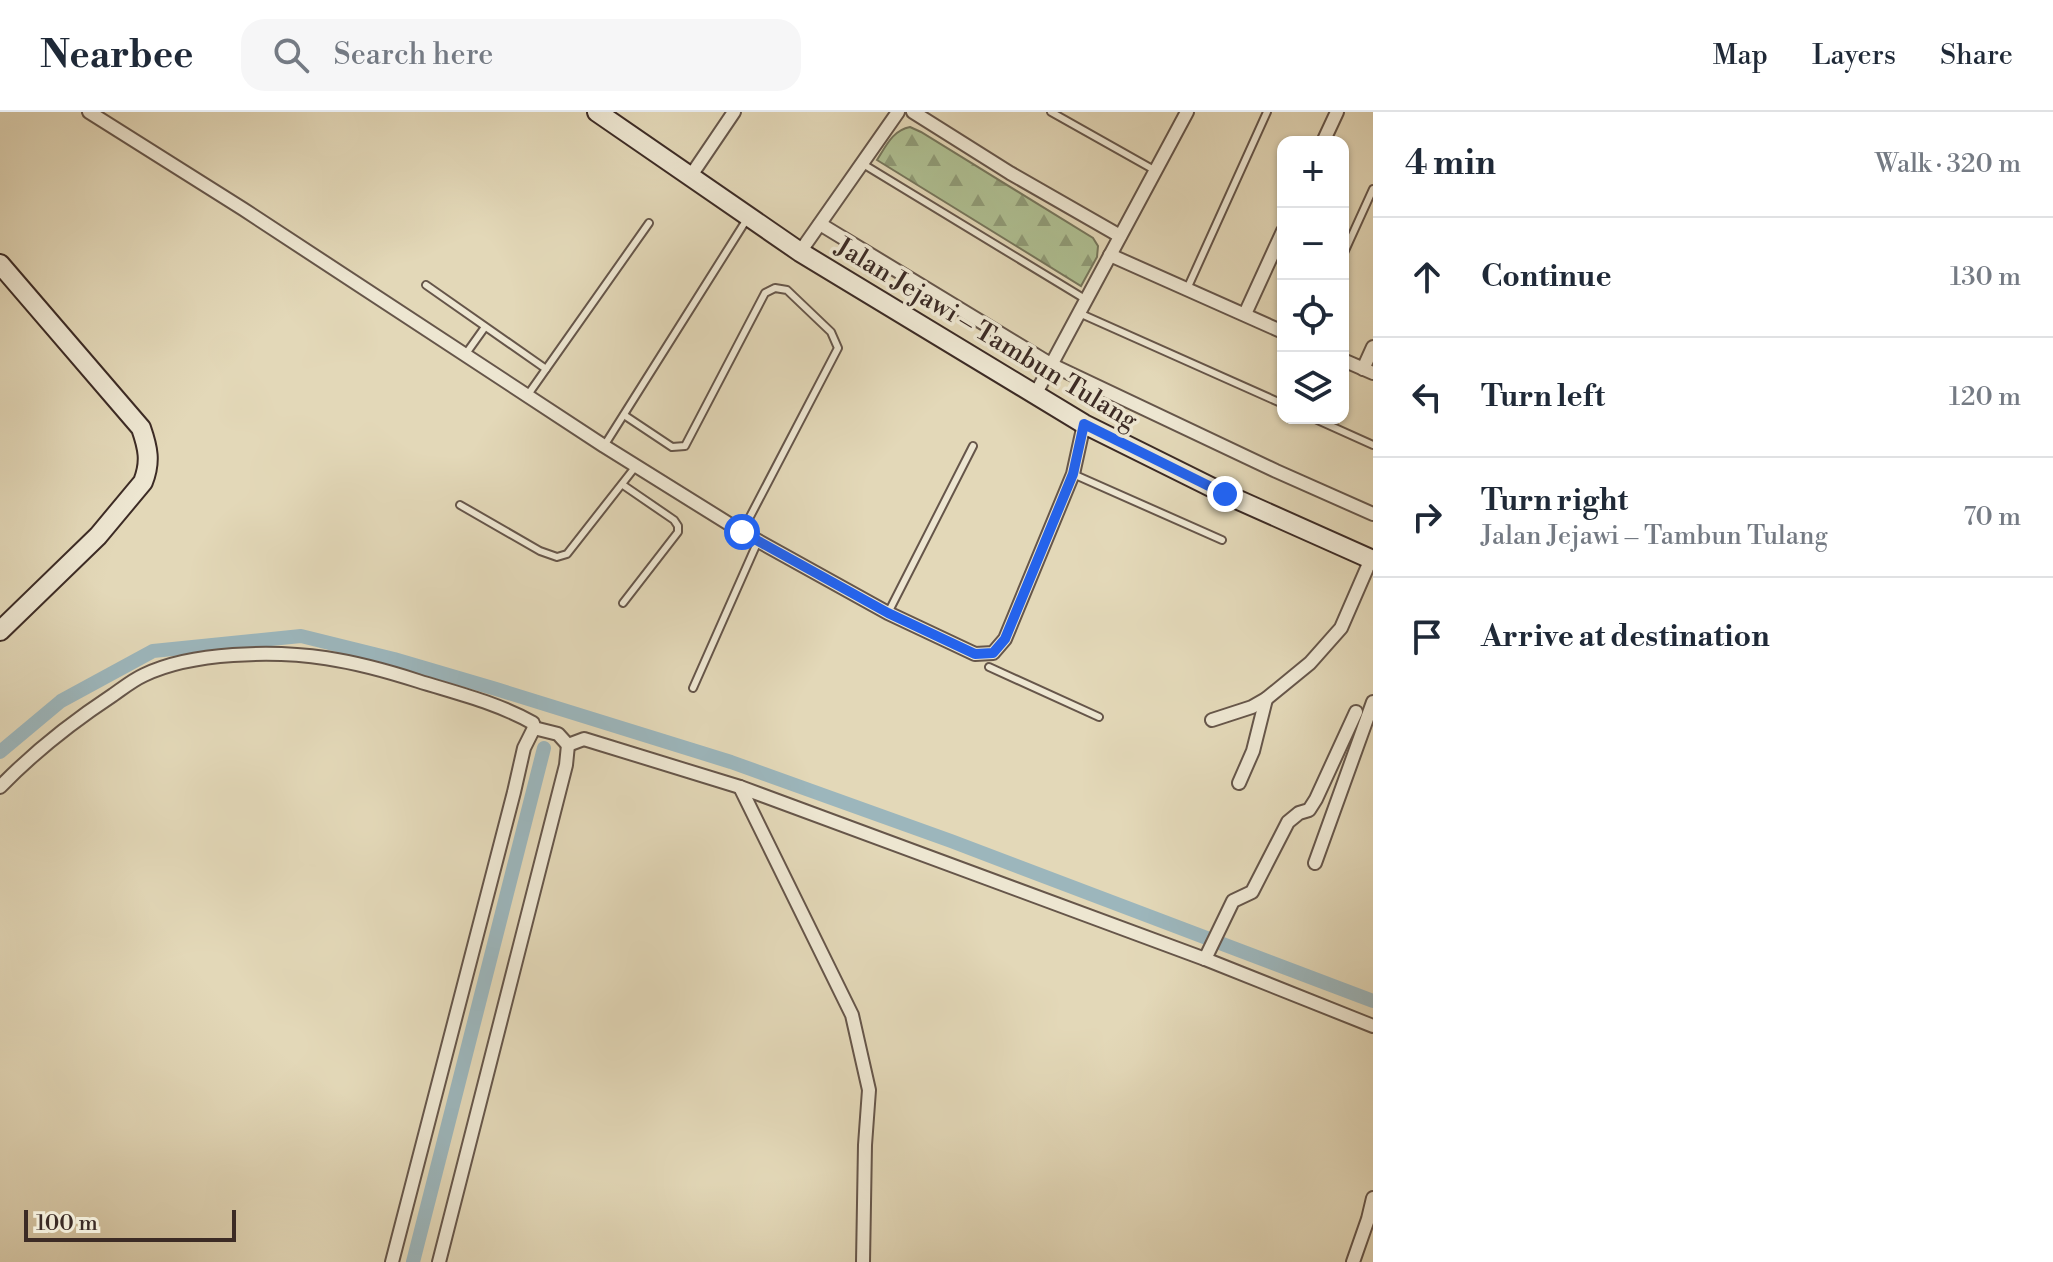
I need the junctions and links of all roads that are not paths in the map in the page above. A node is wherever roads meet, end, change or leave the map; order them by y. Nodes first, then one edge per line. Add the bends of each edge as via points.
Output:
1 (89, 112) edge
2 (597, 112) edge
3 (734, 112) edge
4 (898, 112) edge
5 (913, 112) edge
6 (1051, 112) edge
7 (1267, 112) edge
8 (1337, 112) edge
9 (1183, 113) edge
10 (1326, 136) edge
11 (863, 164) junction
12 (1156, 171) junction
13 (690, 177) junction
14 (1373, 189) edge
15 (748, 216) junction
16 (649, 223) dead end
17 (820, 224) junction
18 (1120, 236) junction
19 (1349, 242) edge
20 (1277, 244) edge
21 (800, 252) junction
22 (1110, 255) junction
23 (0, 264) edge
24 (426, 285) dead end
25 (1187, 289) junction
26 (1086, 299) junction
27 (1079, 313) junction
28 (1245, 314) junction
29 (485, 327) junction
30 (1277, 329) edge
31 (1373, 347) edge
32 (465, 355) junction
33 (1349, 363) edge
34 (1052, 365) junction
35 (546, 369) junction
36 (1368, 371) edge
37 (1035, 395) junction
38 (527, 396) junction
39 (1277, 401) edge
40 (624, 415) junction
41 (1084, 424) junction
42 (1326, 424) edge
43 (1373, 445) edge
44 (604, 446) junction
45 (973, 446) dead end
46 (636, 466) junction
47 (1073, 474) junction
48 (623, 485) junction
49 (460, 505) dead end
50 (1373, 514) edge
51 (742, 532) junction
52 (1222, 540) dead end
53 (758, 541) junction
54 (1372, 559) edge
55 (623, 603) dead end
56 (888, 613) junction
57 (0, 631) edge
58 (989, 667) dead end
59 (693, 688) dead end
60 (1266, 699) junction
61 (1373, 702) edge
62 (1356, 712) dead end
63 (1099, 717) dead end
64 (1212, 720) dead end
65 (534, 728) junction
66 (568, 745) junction
67 (1239, 783) dead end
68 (0, 787) edge
69 (740, 787) junction
70 (1315, 863) dead end
71 (1207, 955) junction
72 (1373, 1026) edge
73 (1373, 1198) edge
74 (1371, 1221) edge
75 (392, 1262) edge
76 (439, 1262) edge
77 (863, 1262) edge
78 (1353, 1262) edge

1 - 32 street
2 - 13 street, Jalan Jejawi – Tambun Tulang
3 - 13 street
4 - 11 street
5 - 18 street
6 - 12 lane
7 - 25 lane
8 - 10 street
9 - 12 street
11 - 17 street
11 - 26 lane
12 - 18 street
13 - 15 street, Jalan Jejawi – Tambun Tulang
14 - 19 lane
15 - 21 street, Jalan Jejawi – Tambun Tulang
15 - 40 lane
16 - 35 lane
17 - 21 street
17 - 34 street
18 - 22 street
20 - 28 street
21 - 37 street, Jalan Jejawi – Tambun Tulang
22 - 25 street
22 - 26 street
23 - 57 street via 141,428 149,458 143,482 98,536
24 - 29 lane
25 - 28 street
26 - 27 street
27 - 34 street
27 - 39 lane
28 - 30 street
29 - 32 lane
29 - 35 lane
31 - 36 street
32 - 38 street
33 - 36 street
34 - 37 street
34 - 50 street
35 - 38 lane
37 - 41 street, Jalan Jejawi – Tambun Tulang
38 - 44 street
40 - 44 lane
40 - 51 lane via 672,447 685,446 765,293 775,288 787,290 831,332 838,348
41 - 47 street
41 - 54 street, Jalan Jejawi – Tambun Tulang
42 - 43 lane
44 - 46 street
45 - 56 lane
46 - 48 lane
46 - 51 street
47 - 52 lane
47 - 56 street via 1005,639 993,653 975,654
48 - 49 lane via 567,554 557,557
48 - 55 lane via 674,520 678,532
51 - 53 street
53 - 56 street
53 - 59 lane
54 - 60 street via 1341,628 1310,663
58 - 63 lane
60 - 64 street
60 - 67 street
61 - 70 street
62 - 71 street via 1316,799 1309,810 1288,822 1252,892 1233,901
65 - 66 street via 558,734
65 - 68 street via 522,717 360,663 268,653 197,658 144,675 108,698 62,730
65 - 75 street via 524,748
66 - 69 street via 584,739
66 - 76 street
69 - 71 street
69 - 77 street via 852,1015 869,1090
71 - 72 street
73 - 74 street
74 - 78 street

